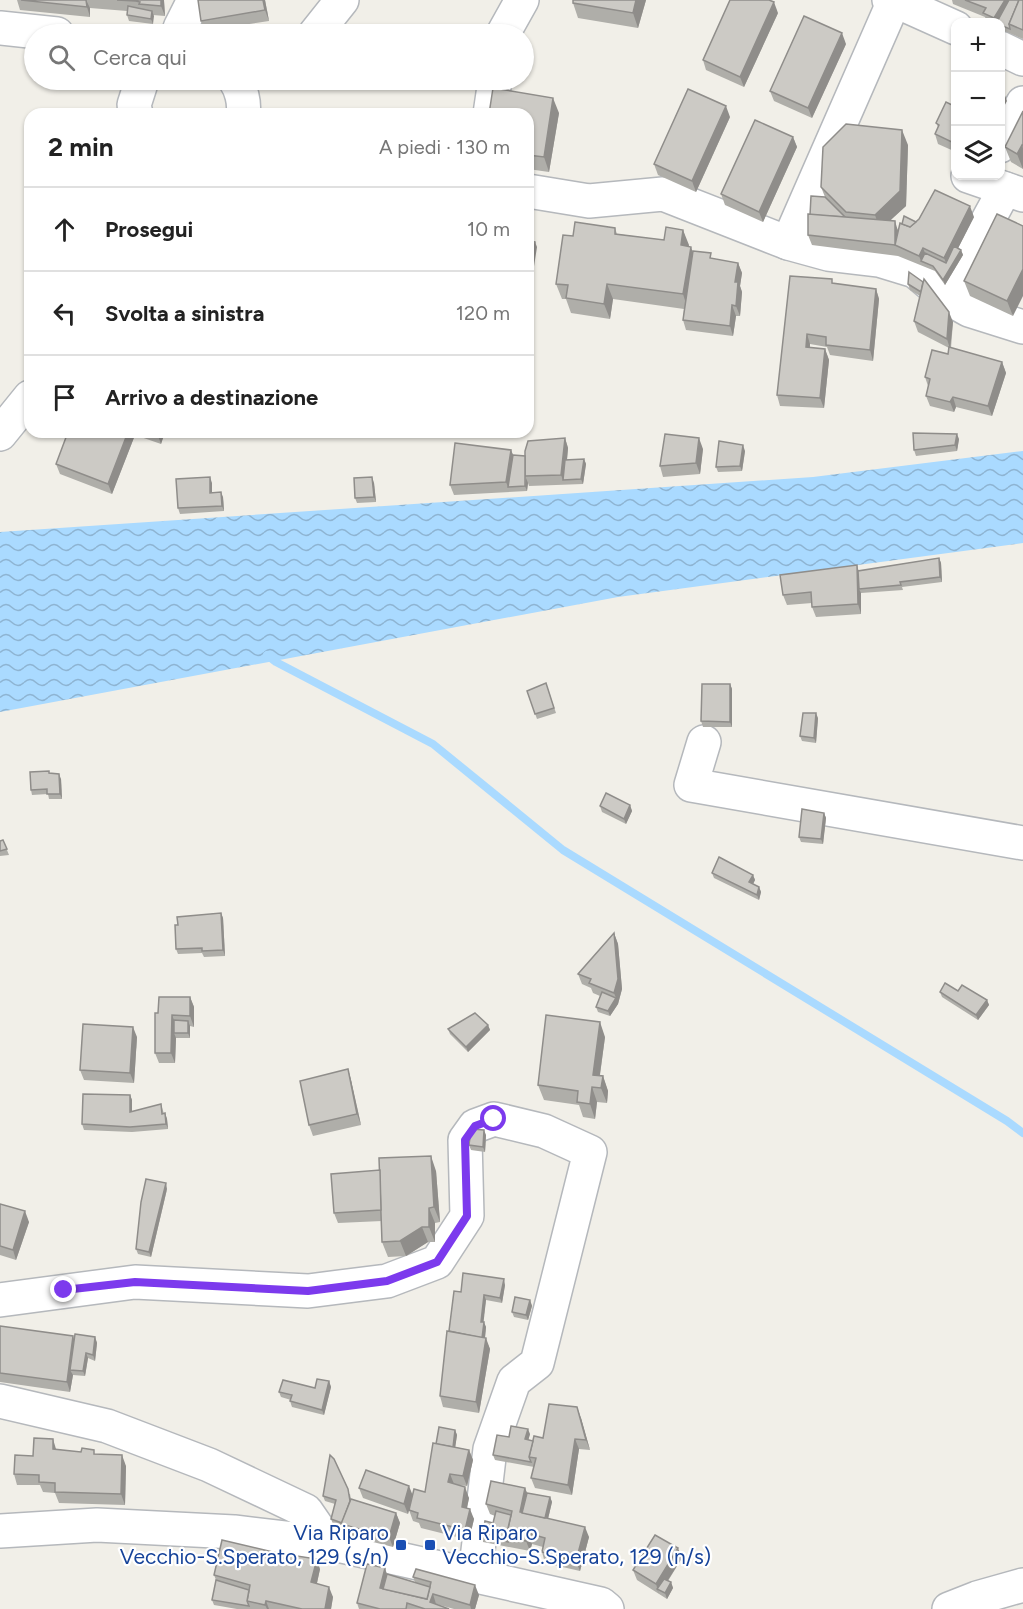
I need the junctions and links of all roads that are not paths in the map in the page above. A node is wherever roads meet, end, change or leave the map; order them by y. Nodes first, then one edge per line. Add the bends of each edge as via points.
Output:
1 (194, 0) edge
2 (342, 0) edge
3 (522, 0) edge
4 (906, 3) edge
5 (182, 24) edge
6 (323, 24) edge
7 (509, 24) edge
8 (951, 26) edge
9 (0, 28) edge
10 (24, 31) edge
11 (1005, 50) edge
12 (1023, 59) edge
13 (139, 90) edge
14 (494, 90) edge
15 (1023, 103) edge
16 (135, 108) edge
17 (491, 108) edge
18 (1005, 137) edge
19 (980, 180) edge
20 (534, 192) edge
21 (788, 243) junction
22 (946, 297) junction
23 (1023, 327) edge
24 (24, 404) edge
25 (0, 434) edge
26 (704, 742) dead end
27 (1023, 843) edge
28 (0, 1300) edge
29 (0, 1401) edge
30 (0, 1531) edge
31 (328, 1543) junction
32 (475, 1575) junction
33 (1023, 1585) edge
34 (973, 1605) edge
35 (607, 1609) edge

1 - 5 street
2 - 6 street
3 - 7 street
4 - 8 street
4 - 21 street
9 - 10 street
11 - 12 street
13 - 16 street
14 - 17 street
15 - 18 street
19 - 22 street
20 - 21 street via 589,201 663,194
21 - 22 street via 915,271
22 - 23 street via 969,310
24 - 25 street
26 - 27 street via 691,786
28 - 32 street via 135,1282 308,1291 387,1281 437,1262 467,1216 465,1140 475,1126 494,1119 543,1131 590,1152 537,1363 514,1381 490,1449
29 - 31 street via 106,1426 209,1465 306,1510
30 - 31 street via 97,1525 234,1532
31 - 32 street
32 - 35 street via 602,1604
33 - 34 street

